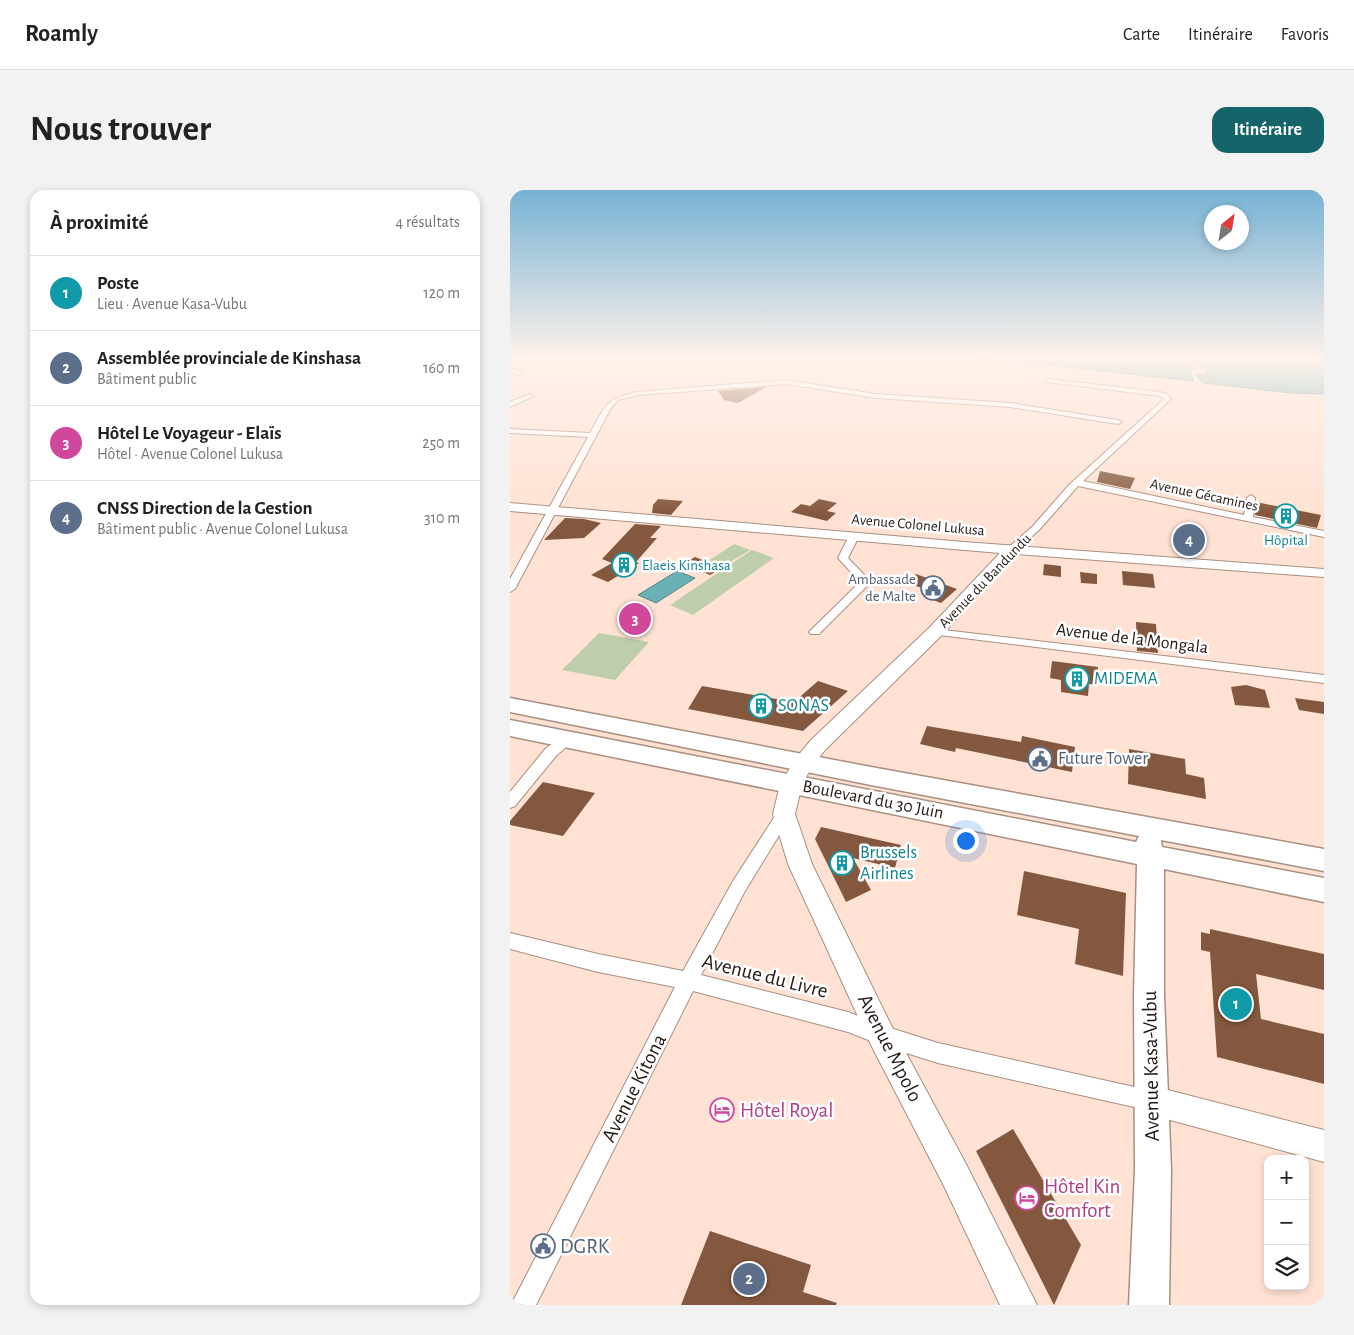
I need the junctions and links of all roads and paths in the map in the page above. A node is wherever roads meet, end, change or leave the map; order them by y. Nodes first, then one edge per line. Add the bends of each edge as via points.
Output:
1 (607, 410) edge
2 (1042, 410) edge
3 (1158, 410) edge
4 (1118, 422) dead end
5 (510, 431) edge
6 (593, 435) junction
7 (1078, 483) junction
8 (1251, 498) dead end
9 (510, 507) edge
10 (551, 510) junction
11 (1248, 519) junction
12 (1324, 534) edge
13 (854, 536) junction
14 (1012, 549) junction
15 (1324, 573) edge
16 (510, 589) edge
17 (815, 632) dead end
18 (935, 632) junction
19 (1324, 679) edge
20 (510, 705) edge
21 (510, 728) edge
22 (568, 739) junction
23 (797, 774) junction
24 (510, 802) edge
25 (784, 814) junction
26 (1149, 841) junction
27 (1324, 860) edge
28 (1324, 890) edge
29 (510, 941) edge
30 (688, 981) junction
31 (881, 1035) junction
32 (1152, 1101) junction
33 (1324, 1146) edge
34 (523, 1305) edge
35 (1019, 1305) edge
36 (1149, 1305) edge

1 - 6 street
2 - 4 street
3 - 7 street, Avenue du Bandundu
5 - 6 street
6 - 10 street
7 - 11 street, Avenue Gécamines
7 - 14 street, Avenue du Bandundu
8 - 11 street
9 - 10 main road, Avenue Colonel Lukusa
10 - 13 main road, Avenue Colonel Lukusa
10 - 16 street
11 - 12 street, Avenue Gécamines
13 - 14 main road, Avenue Colonel Lukusa
13 - 17 street via 843,558 866,582
14 - 15 main road, Avenue Colonel Lukusa
14 - 18 main road, Avenue du Bandundu
18 - 19 street, Avenue de la Mongala
18 - 23 main road, Avenue du Bandundu via 818,744
20 - 23 main road, Boulevard du 30 Juin
21 - 22 main road, Boulevard du 30 Juin
22 - 23 main road, Boulevard du 30 Juin
22 - 24 street via 551,752
23 - 25 main road
23 - 26 main road, Boulevard du 30 Juin
25 - 30 street, Avenue Kitona via 747,873
25 - 31 main road, Avenue Mpolo via 800,864
26 - 27 main road, Boulevard du 30 Juin
26 - 28 main road, Boulevard du 30 Juin
26 - 32 main road, Avenue Kasa-Vubu
29 - 30 street, Avenue du Livre
30 - 31 street, Avenue du Livre via 848,1022
30 - 34 street, Avenue Kitona
31 - 32 street, Avenue du Livre via 938,1053
31 - 35 main road, Avenue Mpolo
32 - 33 main road
32 - 36 main road, Avenue Kasa-Vubu

